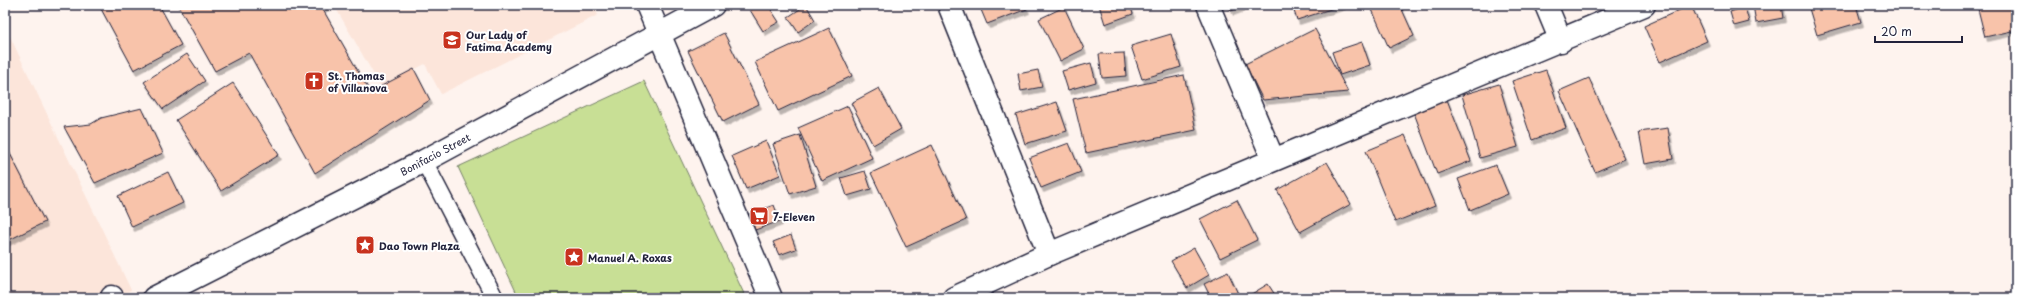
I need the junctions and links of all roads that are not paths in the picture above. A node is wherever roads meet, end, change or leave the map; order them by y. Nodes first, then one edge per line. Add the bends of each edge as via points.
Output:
1 (646, 5) edge
2 (713, 5) edge
3 (949, 5) edge
4 (1208, 5) edge
5 (1546, 5) edge
6 (1644, 5) edge
7 (660, 32) junction
8 (1561, 40) junction
9 (1273, 160) junction
10 (424, 161) junction
11 (1049, 254) junction
12 (154, 298) edge
13 (495, 298) edge
14 (771, 298) edge
15 (954, 298) edge

1 - 7 street
2 - 7 street, Bonifacio Street
3 - 11 street
4 - 9 street
5 - 8 street
6 - 8 street
7 - 10 street, Bonifacio Street
7 - 14 street
8 - 9 street
9 - 11 street
10 - 12 street, Bonifacio Street
10 - 13 lane
11 - 15 street

